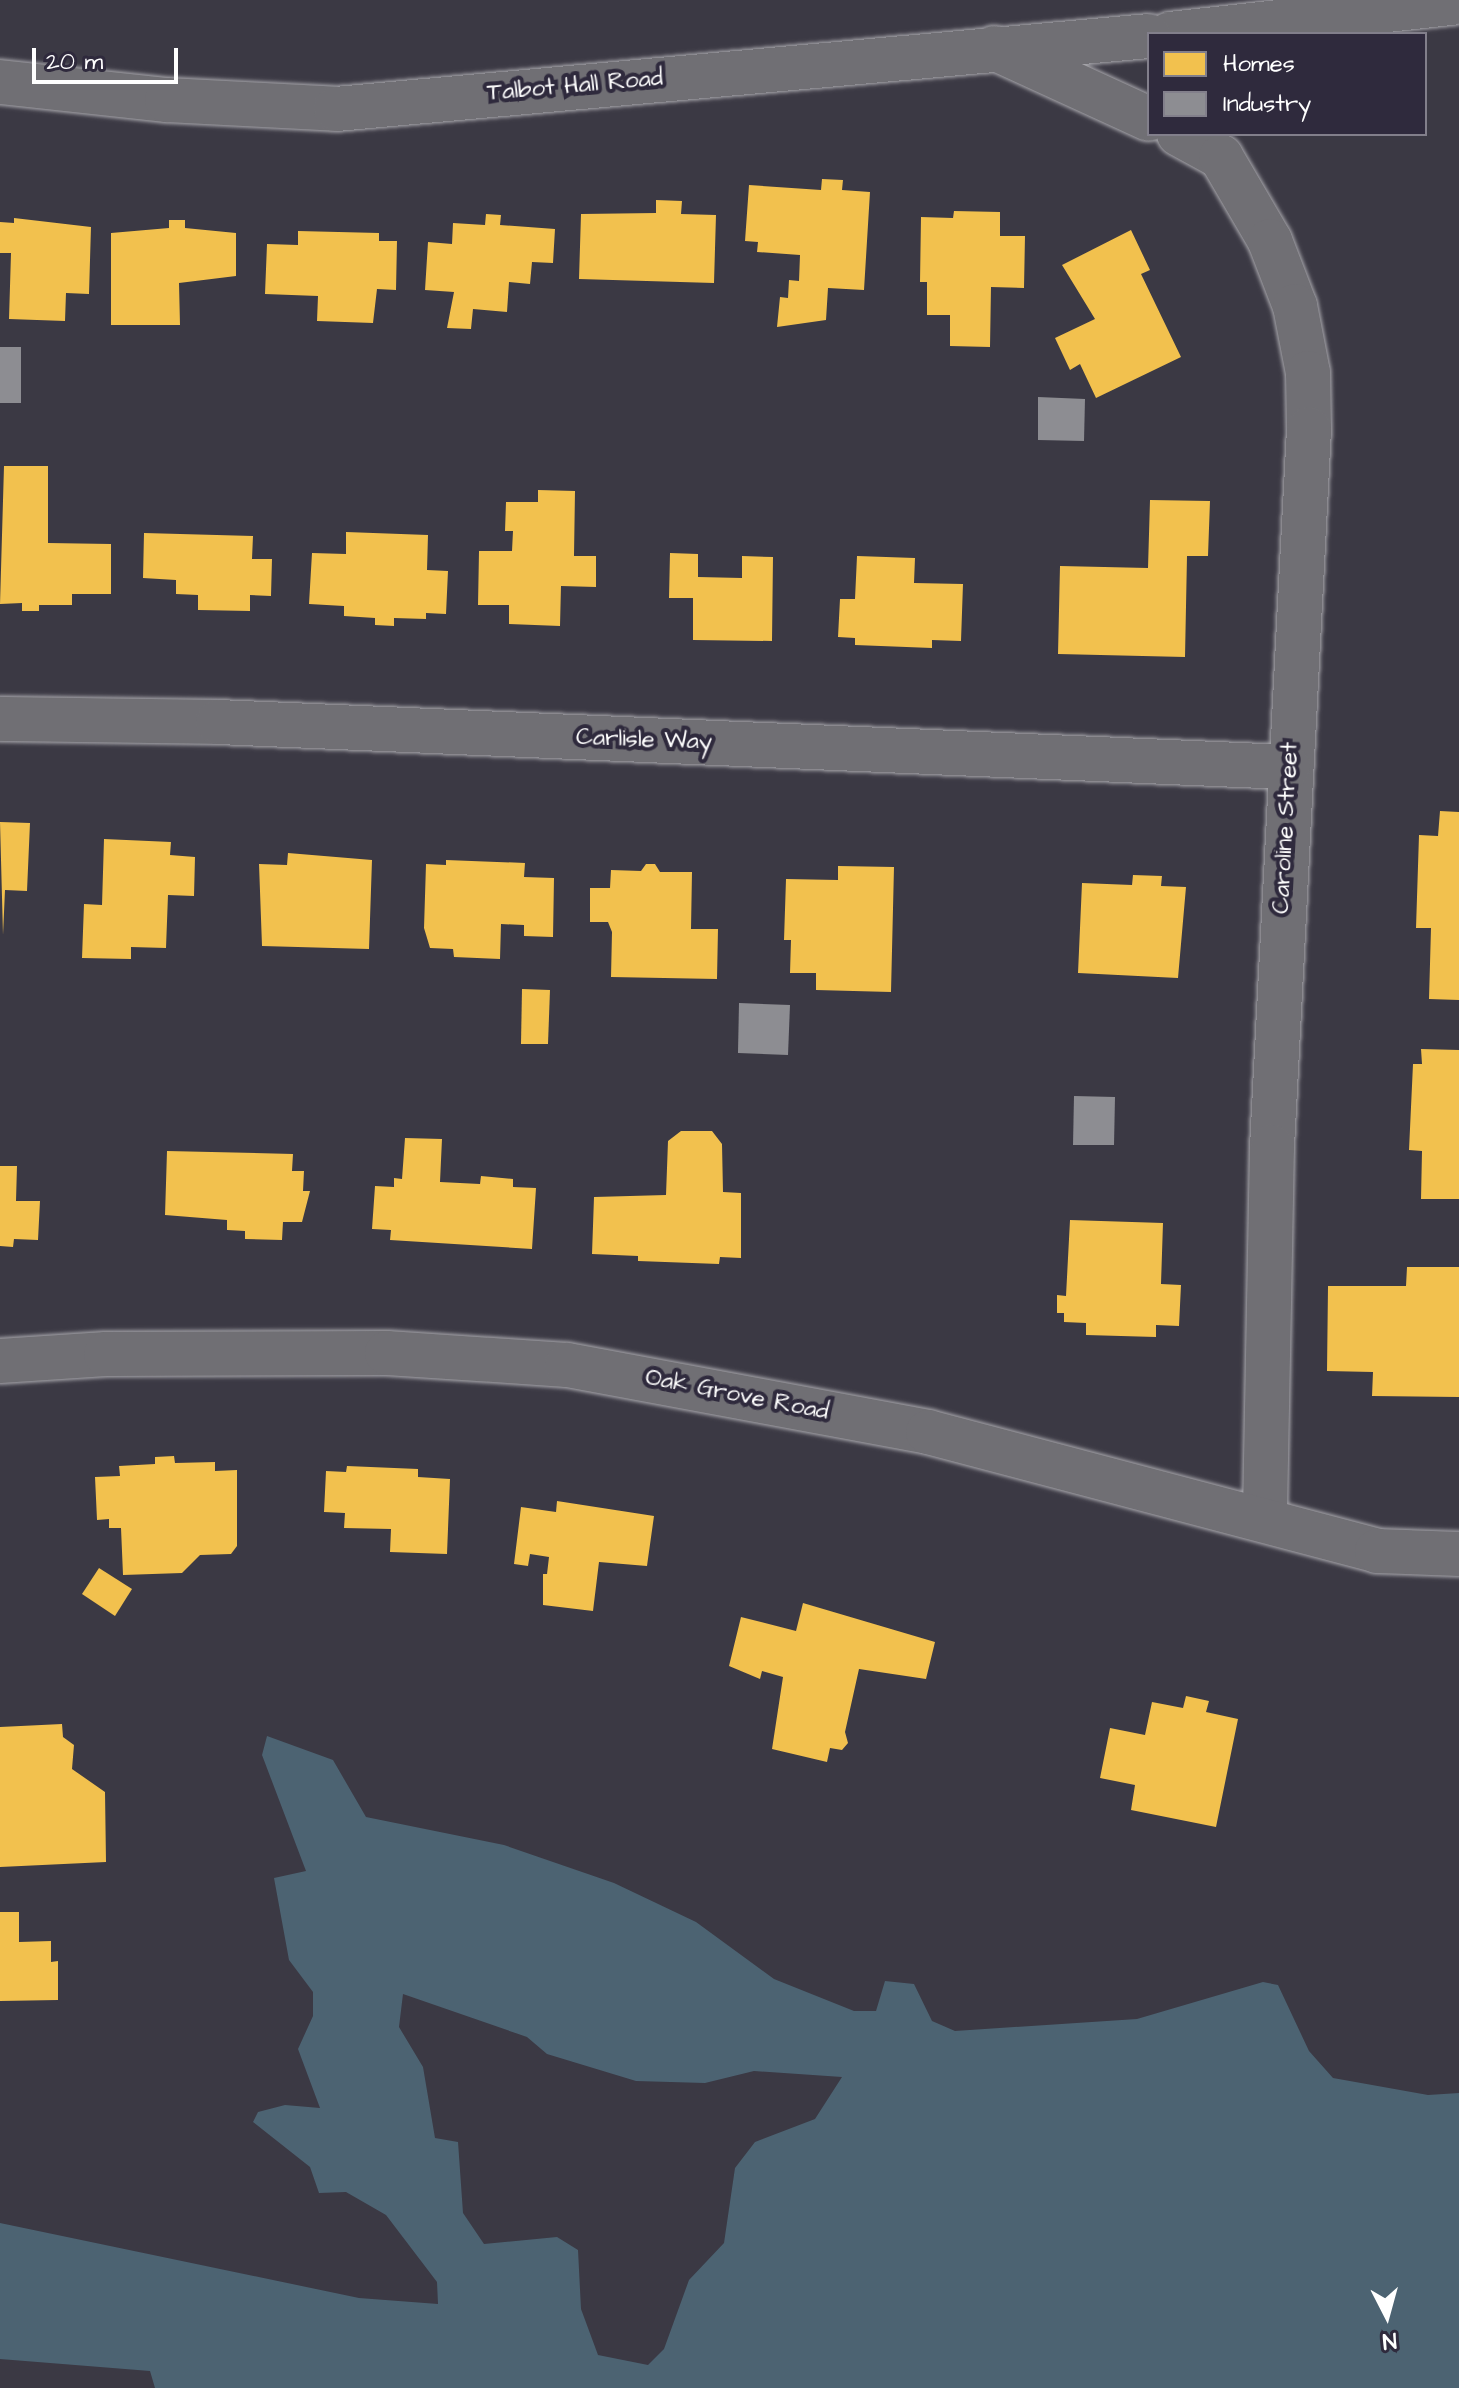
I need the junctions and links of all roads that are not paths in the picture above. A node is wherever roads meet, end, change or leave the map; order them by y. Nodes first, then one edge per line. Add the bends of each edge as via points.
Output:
1 (1183, 0) edge
2 (1453, 3) dead end
3 (1185, 32) edge
4 (1202, 32) edge
5 (1147, 36) edge
6 (992, 47) junction
7 (0, 82) edge
8 (1147, 118) edge
9 (1186, 136) edge
10 (1218, 146) edge
11 (0, 719) edge
12 (1288, 767) junction
13 (0, 1361) edge
14 (1265, 1518) junction
15 (1459, 1554) edge

1 - 3 street
2 - 4 street
5 - 6 street, Talbot Hall Road
6 - 7 street, Talbot Hall Road via 336,109 167,100
6 - 8 street
9 - 10 street, Caroline Street
10 - 12 street, Caroline Street via 1270,241 1295,306 1308,373
11 - 12 street, Carlisle Way via 218,722
12 - 14 street, Caroline Street via 1272,1147
13 - 14 street, Oak Grove Road via 106,1354 387,1353 567,1365 928,1432
14 - 15 street, Oak Grove Road via 1377,1551

